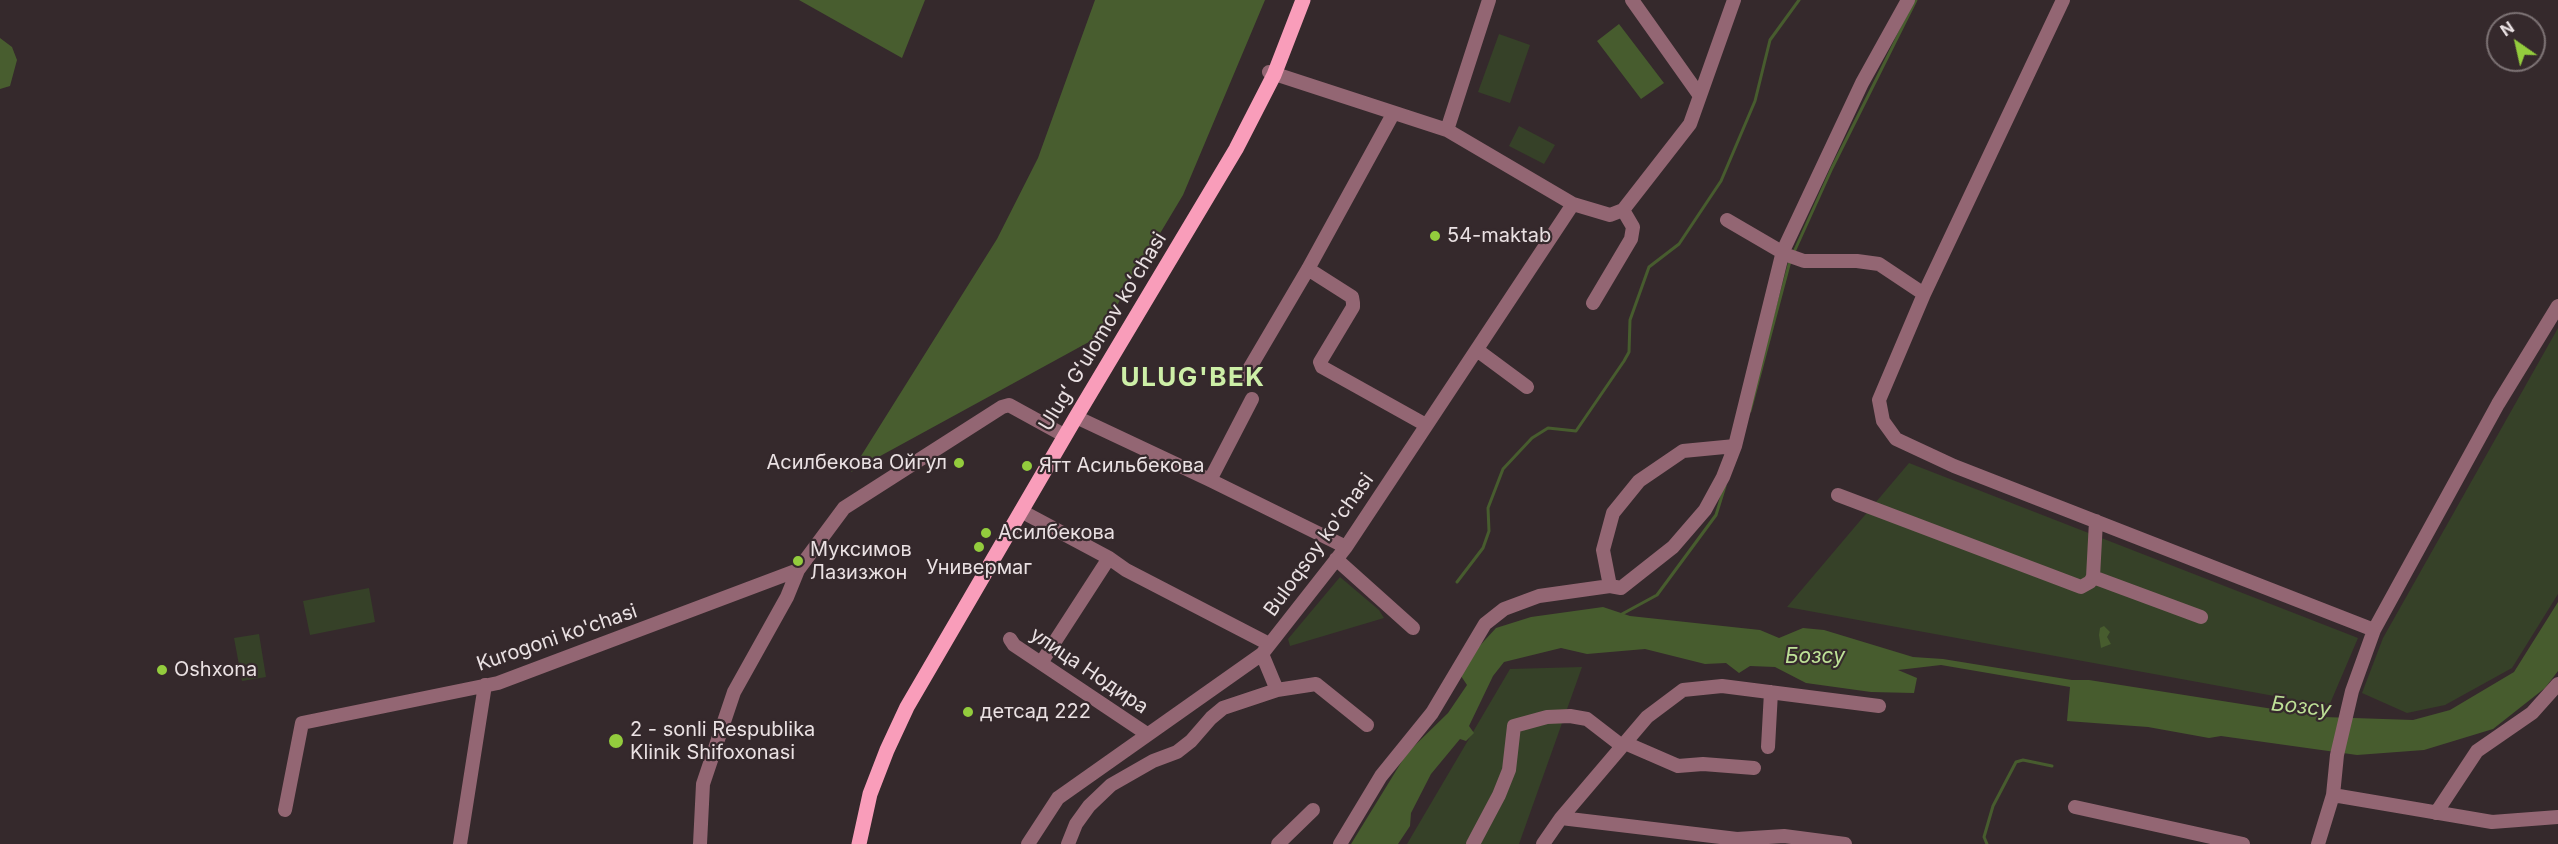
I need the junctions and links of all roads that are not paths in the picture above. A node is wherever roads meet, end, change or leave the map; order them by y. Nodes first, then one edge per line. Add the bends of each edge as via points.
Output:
1 (1296, 0) edge
2 (1303, 0) edge
3 (1489, 0) edge
4 (1632, 0) edge
5 (1734, 0) edge
6 (1908, 0) edge
7 (2063, 0) edge
8 (1272, 73) junction
9 (1700, 96) junction
10 (1393, 114) junction
11 (1447, 130) junction
12 (1573, 204) junction
13 (1623, 210) junction
14 (1727, 220) dead end
15 (1785, 253) junction
16 (1308, 269) junction
17 (1924, 294) junction
18 (1593, 303) dead end
19 (2558, 306) edge
20 (1477, 350) junction
21 (1245, 376) dead end
22 (1527, 387) dead end
23 (1252, 399) dead end
24 (1076, 417) junction
25 (1426, 425) junction
26 (1060, 433) junction
27 (1735, 446) junction
28 (1210, 480) junction
29 (1838, 495) dead end
30 (1021, 511) junction
31 (2096, 521) junction
32 (1346, 547) junction
33 (1109, 558) junction
34 (1336, 559) junction
35 (798, 570) junction
36 (2093, 577) junction
37 (1610, 586) junction
38 (2201, 617) dead end
39 (1413, 628) dead end
40 (2374, 630) junction
41 (1010, 639) dead end
42 (1266, 649) junction
43 (1041, 663) junction
44 (2558, 684) edge
45 (485, 686) junction
46 (1278, 690) junction
47 (1771, 692) junction
48 (1879, 706) dead end
49 (1367, 726) dead end
50 (1147, 734) junction
51 (1624, 745) junction
52 (1768, 747) dead end
53 (1754, 768) dead end
54 (2333, 795) junction
55 (2075, 807) dead end
56 (285, 810) dead end
57 (1313, 810) dead end
58 (2436, 813) junction
59 (2558, 817) edge
60 (1561, 818) junction
61 (460, 844) edge
62 (700, 844) edge
63 (852, 844) edge
64 (859, 844) edge
65 (1028, 844) edge
66 (1068, 844) edge
67 (1278, 844) edge
68 (1340, 844) edge
69 (1473, 844) edge
70 (1543, 844) edge
71 (1845, 844) edge
72 (2243, 844) edge
73 (2318, 844) edge

1 - 8 main road, Ulugʻ Gʻulomov koʻchasi
2 - 8 main road, Ulugʻ Gʻulomov koʻchasi
3 - 11 street
4 - 9 street
5 - 9 street
6 - 15 street via 1862,83
7 - 17 street
8 - 10 street
8 - 24 main road, Ulugʻ Gʻulomov koʻchasi via 1241,140
8 - 26 main road, Ulugʻ Gʻulomov koʻchasi
9 - 13 street via 1690,124
10 - 11 street
10 - 16 street
11 - 12 street
12 - 13 street via 1610,215
12 - 20 street, Buloqsoy ko'chasi
13 - 18 street via 1633,227 1631,239
14 - 15 street
15 - 17 street via 1804,261 1879,264
15 - 27 street
16 - 21 street
16 - 25 street via 1352,297 1353,303 1320,362 1322,367
17 - 31 street via 1879,400 1883,421 1896,439
19 - 40 street via 2498,404
20 - 22 street
20 - 25 street, Buloqsoy ko'chasi
23 - 28 street
24 - 28 street
24 - 30 main road, Ulugʻ Gʻulomov koʻchasi
25 - 32 street, Buloqsoy ko'chasi
26 - 35 street via 1008,405 1002,407 849,504
26 - 63 main road, Ulugʻ Gʻulomov koʻchasi via 902,704 865,793
27 - 37 street via 1705,510 1673,547 1621,588
27 - 37 street via 1683,451 1639,481 1613,513 1605,541
28 - 32 street
29 - 36 street via 2081,587
30 - 33 street
30 - 64 main road, Ulugʻ Gʻulomov koʻchasi via 902,717 870,794
31 - 36 street
31 - 40 street
32 - 34 street, Buloqsoy ko'chasi
33 - 42 street
33 - 43 street
34 - 39 street
34 - 42 street, Buloqsoy ko'chasi
35 - 45 street, Kurogoni ko'chasi
35 - 62 street via 734,692 703,784
36 - 38 street
37 - 68 street via 1539,596 1504,609 1485,624 1432,713 1382,776
40 - 54 street via 2348,705
41 - 43 street, улица Нодира
42 - 46 street
42 - 50 street, Buloqsoy ko'chasi
43 - 50 street, улица Нодира
44 - 58 street via 2532,713 2477,751
45 - 56 street, Kurogoni ko'chasi via 302,723
45 - 61 street
46 - 49 street via 1316,684
46 - 66 street via 1223,708 1177,752 1112,785 1089,806
47 - 48 street
47 - 51 street via 1722,686 1683,690 1647,717
47 - 52 street
50 - 65 street, Buloqsoy ko'chasi via 1058,798
51 - 53 street via 1678,766
51 - 60 street
51 - 69 street via 1587,718 1547,717 1514,726 1509,770
54 - 58 street
54 - 73 street
55 - 72 street
57 - 67 street
58 - 59 street via 2492,822
60 - 70 street
60 - 71 street via 1737,839 1784,836

